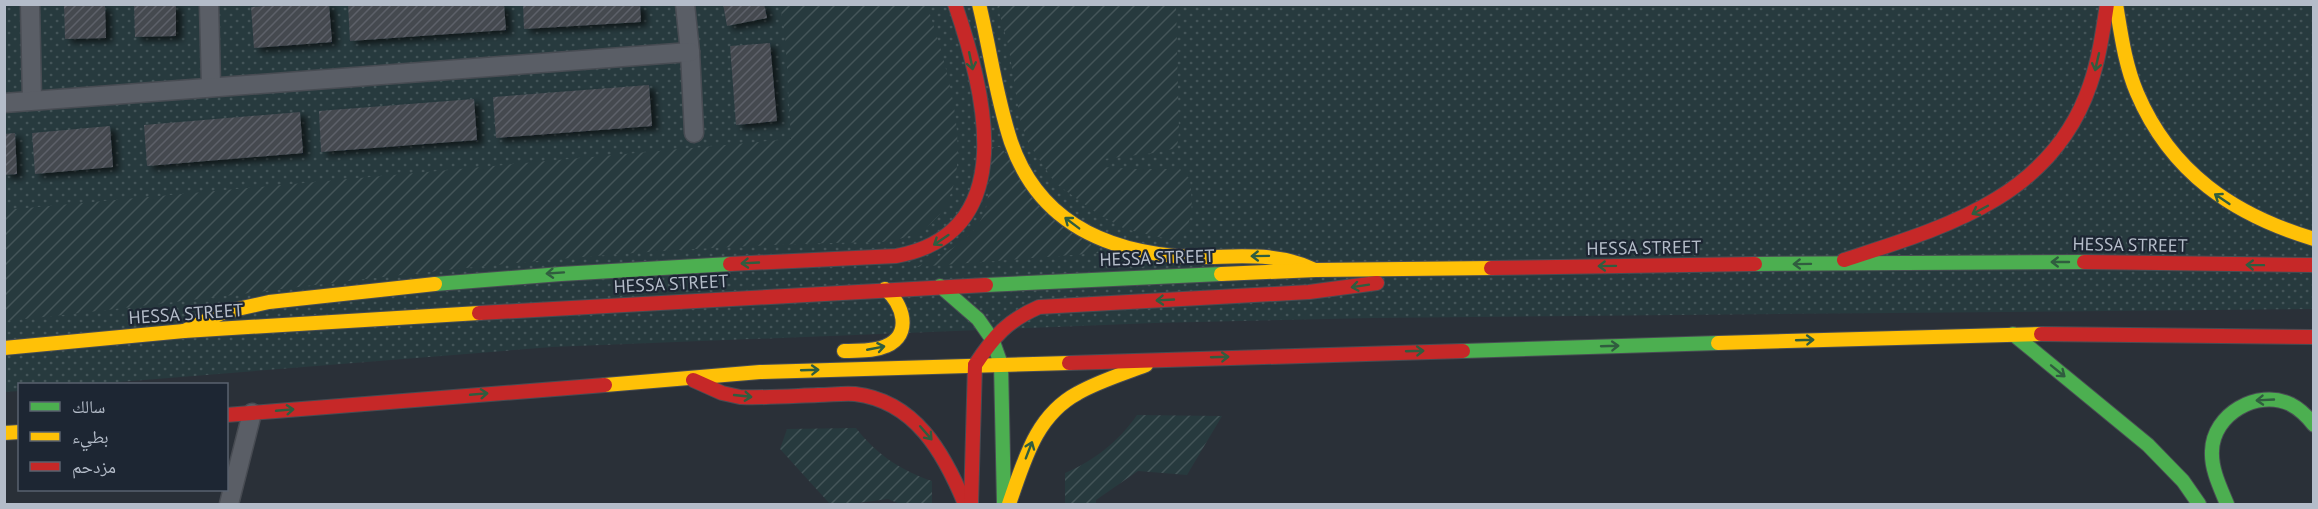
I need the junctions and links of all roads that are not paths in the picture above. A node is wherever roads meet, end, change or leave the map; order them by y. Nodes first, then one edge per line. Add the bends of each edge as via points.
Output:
1 (30, 4) edge
2 (208, 4) edge
3 (685, 4) edge
4 (956, 4) edge
5 (979, 4) edge
6 (2107, 4) edge
7 (2116, 4) edge
8 (690, 52) junction
9 (211, 86) junction
10 (32, 100) junction
11 (4, 103) edge
12 (694, 133) dead end
13 (2313, 239) edge
14 (1833, 263) junction
15 (2313, 265) edge
16 (1437, 268) junction
17 (1316, 270) junction
18 (940, 286) junction
19 (885, 289) junction
20 (184, 332) junction
21 (2013, 334) junction
22 (2313, 337) edge
23 (993, 338) junction
24 (4, 348) edge
25 (833, 351) dead end
26 (1162, 358) junction
27 (777, 359) dead end
28 (1001, 364) junction
29 (975, 365) junction
30 (760, 372) junction
31 (689, 377) junction
32 (252, 413) junction
33 (228, 415) edge
34 (2313, 425) edge
35 (229, 504) edge
36 (965, 504) edge
37 (971, 504) edge
38 (1006, 504) edge
39 (2199, 504) edge
40 (2227, 504) edge

1 - 10 street
2 - 9 street
3 - 8 street
4 -> 20 main road via 981,116 983,174 964,219 926,249 910,255 553,273 414,286 238,308 209,316
17 -> 5 main road via 1280,256 1177,256 1122,248 1102,241 1067,219 1034,184 1011,143
6 -> 14 main road via 2096,67 2086,98 2071,127 2029,177 1975,214
13 -> 7 main road via 2241,212 2215,195 2171,152 2138,94
8 - 9 street
8 - 12 street
9 - 10 street
10 - 11 street
15 -> 14 main road, HESSA STREET
14 -> 16 main road, HESSA STREET
16 - 17 main road, HESSA STREET
16 -> 23 main road via 1331,290 1039,307 1017,316
17 - 18 main road, HESSA STREET
18 - 19 main road, HESSA STREET
18 - 23 main road via 976,315
19 - 20 main road, HESSA STREET
25 -> 19 main road via 879,349 892,343 904,320 899,302
20 - 24 main road, HESSA STREET
21 - 22 main road
26 -> 21 main road
21 -> 39 main road via 2148,445
23 - 28 main road
23 - 29 main road
26 - 28 main road
38 -> 26 main road via 1033,440 1058,406 1085,390
27 - 30 main road
28 - 29 main road
28 - 38 main road
30 -> 29 main road
29 - 37 main road
30 - 31 main road
32 -> 31 main road
31 -> 36 main road via 740,397 854,394 878,399 920,426 939,448
32 - 33 main road
32 - 35 street
34 -> 40 main road via 2296,407 2280,400 2246,403 2231,412 2216,434 2212,460

